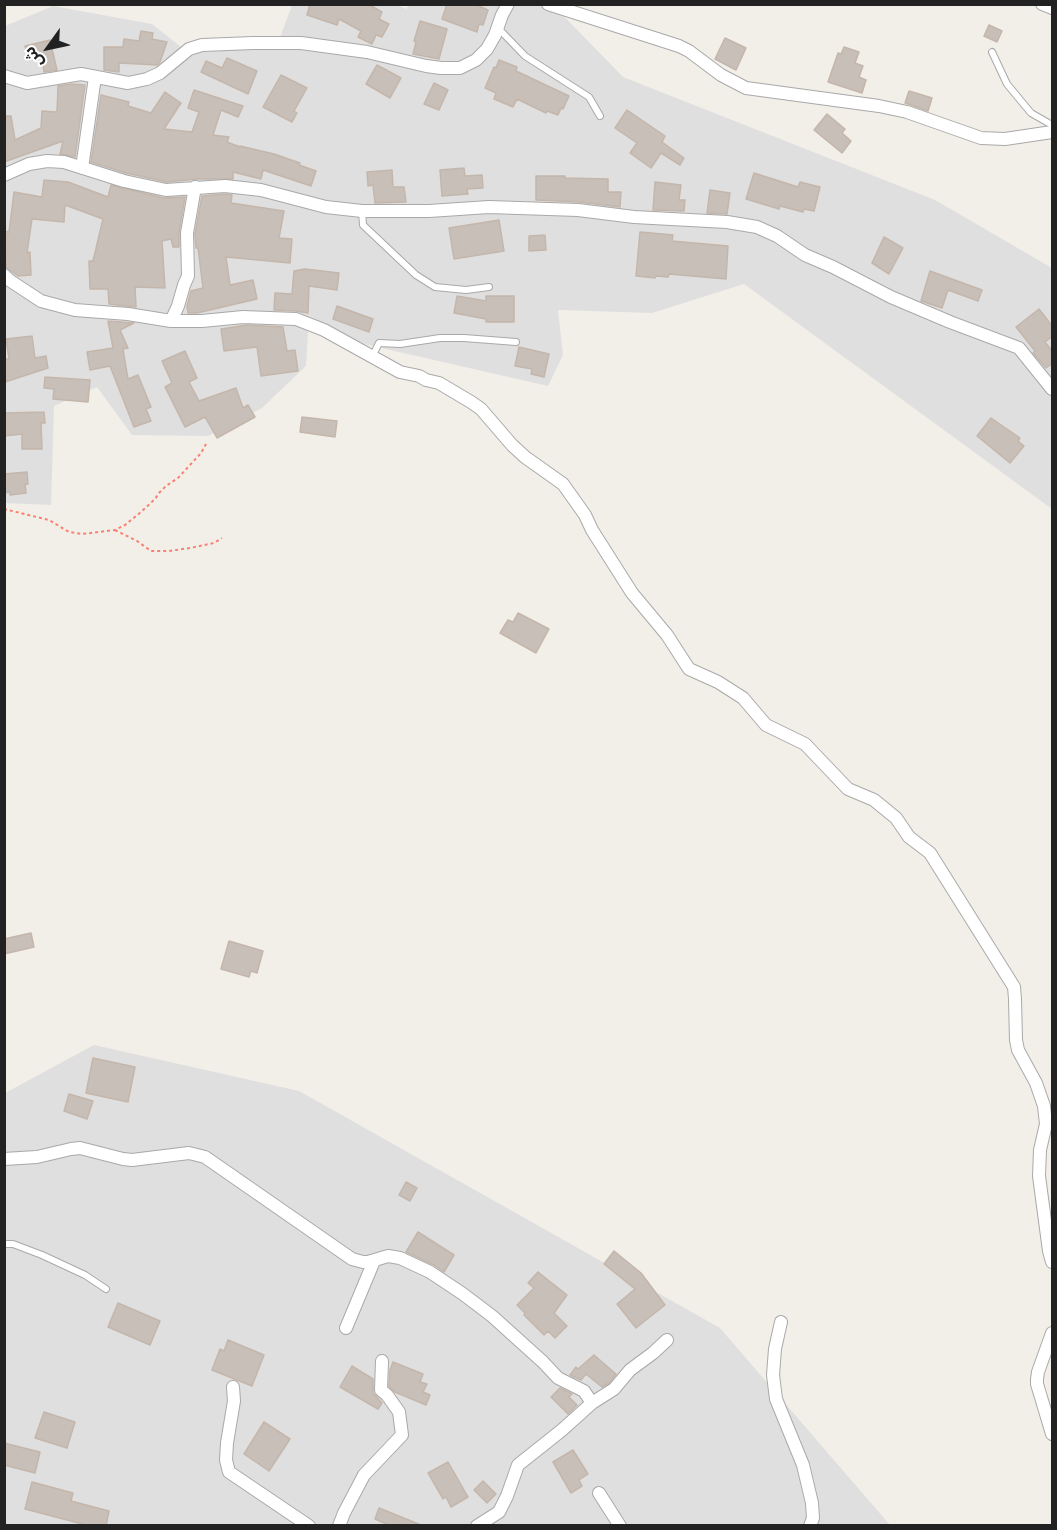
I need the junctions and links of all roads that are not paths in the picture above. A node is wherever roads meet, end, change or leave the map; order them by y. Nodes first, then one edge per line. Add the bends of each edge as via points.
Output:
1 (508, 4) edge
2 (548, 4) edge
3 (1042, 4) edge
4 (1053, 8) edge
5 (498, 28) junction
6 (992, 52) dead end
7 (4, 76) edge
8 (95, 77) junction
9 (600, 116) dead end
10 (1053, 125) edge
11 (1053, 132) edge
12 (82, 168) junction
13 (4, 175) edge
14 (195, 187) junction
15 (362, 211) junction
16 (4, 275) edge
17 (489, 287) dead end
18 (171, 321) junction
19 (516, 342) dead end
20 (372, 357) junction
21 (1053, 389) edge
22 (4, 1159) edge
23 (4, 1244) edge
24 (374, 1261) junction
25 (1053, 1262) edge
26 (106, 1289) dead end
27 (781, 1322) dead end
28 (346, 1328) dead end
29 (1053, 1333) edge
30 (667, 1340) dead end
31 (382, 1361) dead end
32 (233, 1387) dead end
33 (1040, 1392) junction
34 (1053, 1400) edge
35 (592, 1403) junction
36 (1053, 1434) edge
37 (599, 1493) dead end
38 (309, 1526) edge
39 (339, 1526) edge
40 (477, 1526) edge
41 (620, 1526) edge
42 (810, 1526) edge

1 - 5 street
2 - 11 street via 680,46 721,75 761,92 900,110 981,138
3 - 4 street
5 - 8 street via 482,55 460,68 426,66 367,52 301,43 253,42 189,49 147,79 128,83
5 - 9 lane via 525,56 589,97
6 - 10 lane via 1007,84 1031,113
7 - 8 street via 27,83 81,74
8 - 12 street
12 - 13 street via 47,161 28,164
12 - 14 street via 166,190
14 - 15 street via 261,190 326,207
14 - 18 street via 187,233 188,276
15 - 17 lane via 363,225 416,275 435,287
15 - 21 street via 489,207 578,210 757,227 891,297 1019,348
16 - 18 street via 41,301 75,310
18 - 20 street via 296,319
19 - 20 lane via 440,338 379,343
20 - 25 street via 400,372 439,383 481,410 525,457 563,484 632,593 689,669 743,698 766,725 805,744 848,789 874,800 930,853 1014,987 1018,1050 1044,1106 1046,1124 1039,1176
22 - 24 street via 80,1148 132,1160 197,1154 352,1259
23 - 26 lane via 42,1255
24 - 28 street
24 - 35 street via 388,1256 400,1258 430,1272 492,1316 558,1378 584,1391
27 - 42 street via 772,1375 777,1399 803,1465 812,1503
29 - 33 street via 1038,1372
30 - 35 street via 630,1370 614,1389
31 - 39 street via 381,1390 399,1412 402,1435 364,1475
32 - 38 street via 226,1460 229,1472
33 - 34 street
33 - 36 street
35 - 40 street via 518,1465 499,1512
37 - 41 street

